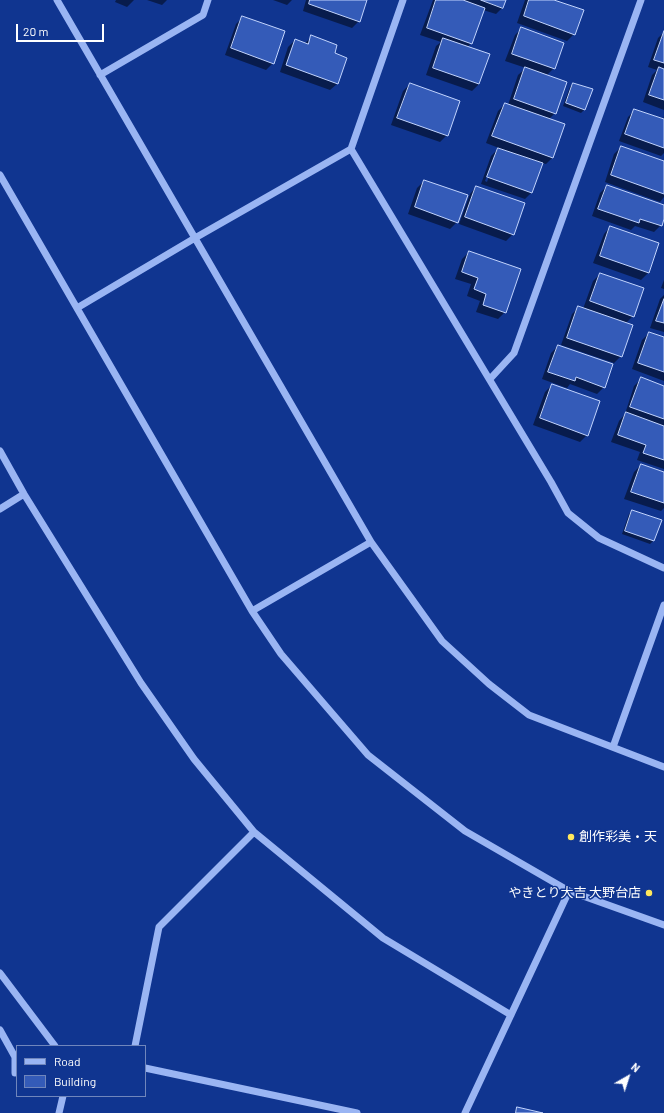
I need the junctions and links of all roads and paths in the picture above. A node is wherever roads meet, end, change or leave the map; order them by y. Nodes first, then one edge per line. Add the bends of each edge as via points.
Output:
1 (57, 0) edge
2 (208, 0) edge
3 (403, 0) edge
4 (641, 0) edge
5 (100, 75) junction
6 (351, 149) junction
7 (0, 175) edge
8 (195, 238) junction
9 (77, 308) junction
10 (490, 379) junction
11 (0, 451) edge
12 (24, 494) junction
13 (0, 509) edge
14 (371, 542) junction
15 (664, 568) edge
16 (664, 605) edge
17 (252, 612) junction
18 (612, 748) junction
19 (664, 767) edge
20 (254, 832) junction
21 (570, 891) junction
22 (664, 925) edge
23 (0, 973) edge
24 (511, 1015) junction
25 (0, 1030) edge
26 (54, 1045) edge
27 (135, 1045) edge
28 (146, 1068) edge
29 (15, 1073) dead end
30 (63, 1097) edge
31 (59, 1113) edge
32 (357, 1113) edge
33 (465, 1113) edge

1 - 5 street
2 - 5 street via 203,15
3 - 6 street
4 - 10 street via 514,353
5 - 8 street
6 - 8 street
6 - 10 street
7 - 9 street
8 - 9 street
8 - 14 street
9 - 17 street
10 - 15 street via 568,513 599,538
11 - 12 street
12 - 13 street
12 - 20 street via 141,683 194,759
14 - 17 street
14 - 18 street via 442,641 490,684 529,715
16 - 18 street
17 - 21 street via 281,654 368,755 465,831
18 - 19 street
20 - 24 street via 383,938
20 - 27 street via 159,927
21 - 22 street
21 - 24 street
23 - 26 street
24 - 33 street
25 - 29 street via 15,1057
28 - 32 street
30 - 31 street

